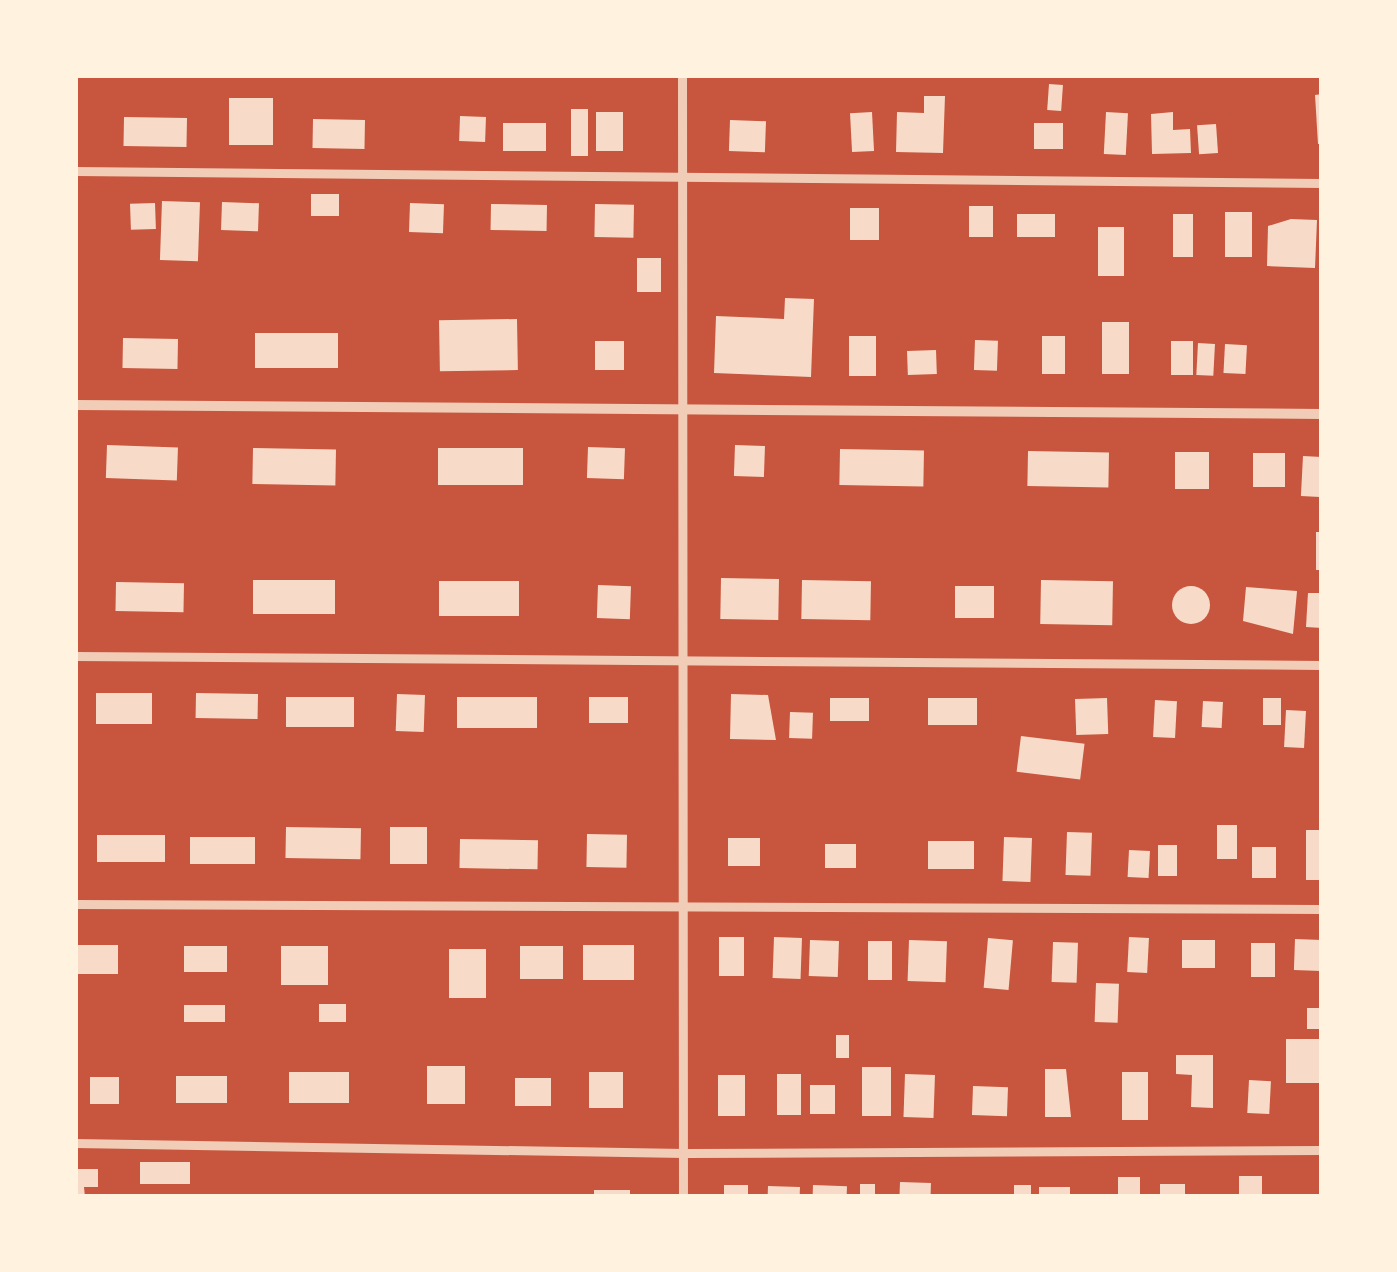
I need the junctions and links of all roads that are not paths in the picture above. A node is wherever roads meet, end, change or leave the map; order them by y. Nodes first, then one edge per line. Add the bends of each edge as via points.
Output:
1 (682, 75) edge
2 (75, 171) edge
3 (682, 175) junction
4 (1322, 184) edge
5 (75, 405) edge
6 (681, 410) junction
7 (1322, 414) edge
8 (75, 656) edge
9 (680, 660) junction
10 (1322, 664) edge
11 (75, 904) edge
12 (682, 906) junction
13 (1322, 910) edge
14 (75, 1143) edge
15 (1322, 1150) edge
16 (684, 1154) junction
17 (683, 1197) edge

1 - 3 street
2 - 3 street
3 - 4 street
3 - 6 street
5 - 6 street
6 - 7 street
6 - 9 street
8 - 9 street
9 - 10 street
9 - 12 street
11 - 12 street
12 - 13 street
12 - 16 street
14 - 16 street
15 - 16 street
16 - 17 street

